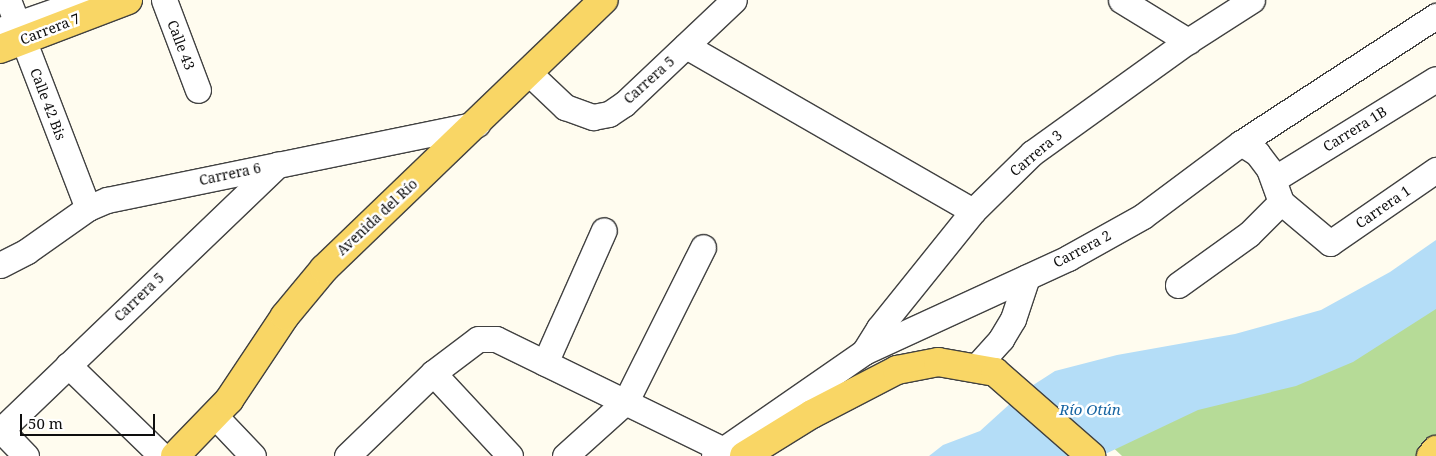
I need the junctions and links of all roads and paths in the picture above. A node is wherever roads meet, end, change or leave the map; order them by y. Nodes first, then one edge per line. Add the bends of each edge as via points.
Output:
1 (8, 0) edge
2 (86, 0) edge
3 (128, 0) edge
4 (164, 0) edge
5 (604, 0) edge
6 (734, 0) edge
7 (1121, 0) edge
8 (1252, 0) edge
9 (1436, 16) edge
10 (10, 35) edge
11 (1188, 41) junction
12 (686, 46) junction
13 (530, 73) junction
14 (1436, 79) edge
15 (198, 90) dead end
16 (477, 124) junction
17 (1241, 143) junction
18 (278, 164) junction
19 (1436, 170) edge
20 (1278, 191) junction
21 (88, 208) junction
22 (973, 211) junction
23 (604, 230) dead end
24 (703, 247) dead end
25 (0, 265) edge
26 (1027, 277) junction
27 (1178, 285) dead end
28 (864, 352) junction
29 (544, 363) junction
30 (68, 365) junction
31 (986, 369) junction
32 (433, 373) junction
33 (626, 401) junction
34 (215, 416) junction
35 (0, 430) edge
36 (1436, 450) edge
37 (727, 454) edge
38 (26, 456) edge
39 (162, 456) edge
40 (175, 456) edge
41 (253, 456) edge
42 (347, 456) edge
43 (510, 456) edge
44 (565, 456) edge
45 (1091, 456) edge
46 (1431, 456) edge

1 - 10 street, Calle 42 Bis
2 - 10 street
3 - 10 main road, Carrera 7
4 - 15 street, Calle 43
5 - 13 main road, Avenida del Río
6 - 12 street, Carrera 5
7 - 11 street
8 - 11 street, Carrera 3
9 - 17 street, Carrera 2
10 - 21 street, Calle 42 Bis
11 - 22 street, Carrera 3 via 1032,153
12 - 13 street, Carrera 5 via 624,104 609,114 593,117 564,107
12 - 22 street
13 - 16 main road, Avenida del Río
14 - 20 street, Carrera 1B
16 - 18 street, Carrera 6
16 - 34 main road, Avenida del Río via 324,269 285,316 250,372
17 - 20 street via 1257,153
17 - 26 street, Carrera 2 via 1143,216
18 - 21 street, Carrera 6 via 107,200
18 - 30 street, Carrera 5
19 - 20 street, Carrera 1 via 1330,243
20 - 27 street, Carrera 1B via 1249,234
21 - 25 street, Carrera 6
22 - 28 street, Carrera 3 via 879,328
23 - 29 street
24 - 33 street
26 - 28 street, Carrera 2
26 - 31 street via 1013,319
28 - 37 street, Carrera 2
29 - 32 street via 496,339 478,339
29 - 33 street
30 - 35 street, Carrera 5
30 - 39 street
31 - 37 main road via 938,362 896,370
31 - 45 main road
32 - 42 street
32 - 43 street
33 - 37 street
33 - 44 street
34 - 40 main road, Avenida del Río
34 - 41 street
35 - 38 street
36 - 46 main road

